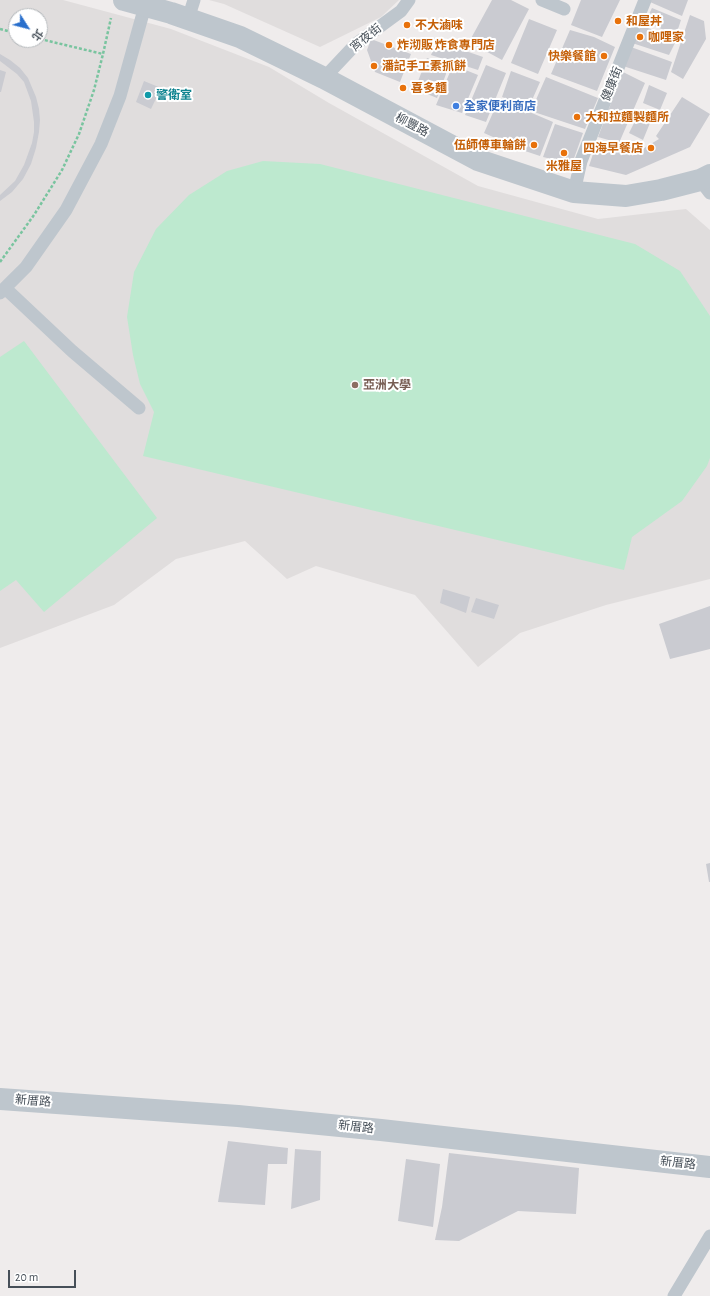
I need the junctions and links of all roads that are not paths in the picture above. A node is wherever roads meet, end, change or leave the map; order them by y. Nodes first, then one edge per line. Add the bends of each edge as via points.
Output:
1 (409, 0) edge
2 (542, 0) edge
3 (645, 0) edge
4 (145, 6) junction
5 (117, 8) edge
6 (182, 8) edge
7 (564, 9) dead end
8 (324, 78) junction
9 (707, 183) edge
10 (574, 192) junction
11 (3, 291) edge
12 (139, 408) dead end
13 (0, 1099) edge
14 (710, 1167) edge
15 (710, 1236) edge
16 (674, 1296) edge

1 - 8 lane, 宵夜街 via 401,11 356,44
2 - 7 lane
3 - 10 lane, 健康街 via 581,161
4 - 5 street, 柳豐路
4 - 6 street, 柳豐路
4 - 11 lane via 120,96 102,144 66,210 26,267
6 - 8 street, 柳豐路
8 - 10 street, 柳豐路 via 478,160
9 - 10 street, 柳豐路 via 626,196
11 - 12 lane
13 - 14 street, 新厝路 via 238,1116
15 - 16 lane

